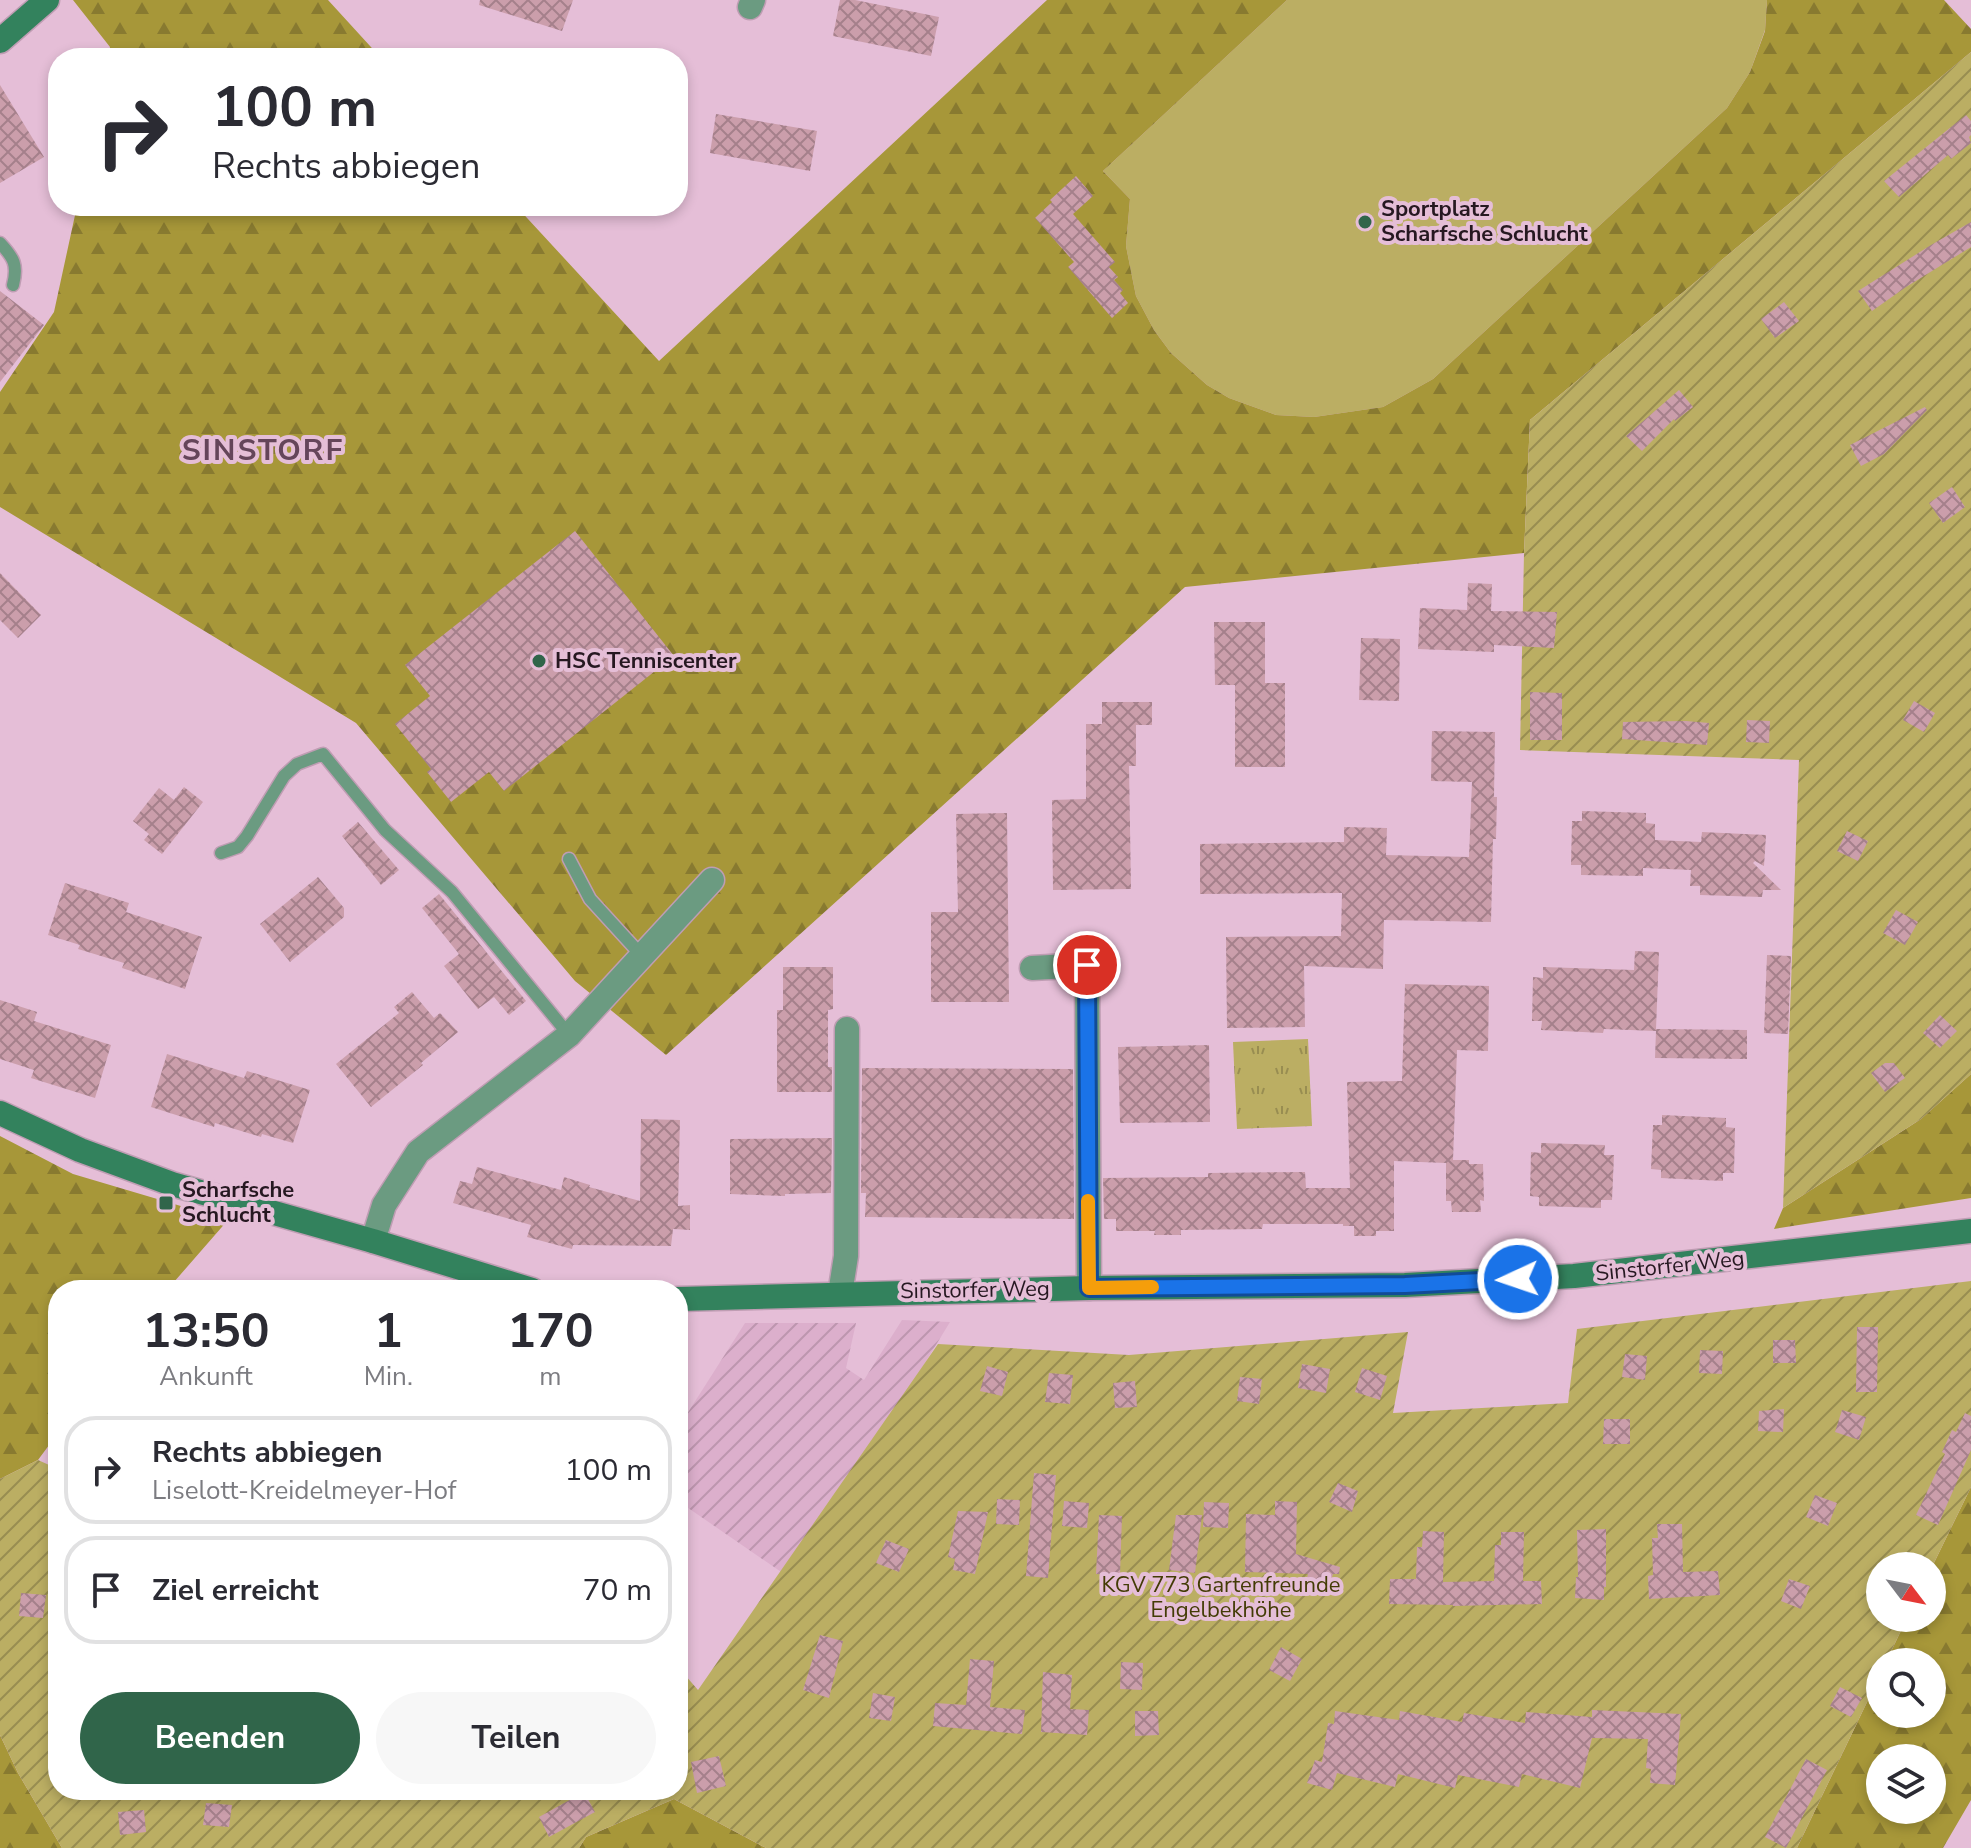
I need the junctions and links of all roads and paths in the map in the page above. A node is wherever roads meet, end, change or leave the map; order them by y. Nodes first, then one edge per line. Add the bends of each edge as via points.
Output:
1 (47, 0) edge
2 (0, 41) edge
3 (0, 243) edge
4 (13, 285) dead end
5 (221, 853) dead end
6 (569, 859) dead end
7 (712, 880) dead end
8 (642, 956) junction
9 (1032, 968) dead end
10 (847, 1029) dead end
11 (569, 1035) junction
12 (0, 1113) edge
13 (1971, 1231) edge
14 (373, 1241) junction
15 (500, 1280) edge
16 (1089, 1288) junction
17 (840, 1294) junction
18 (688, 1299) edge

1 - 2 street
3 - 4 lane via 11,254
5 - 11 lane via 238,847 284,776 297,764 323,754 385,830 452,892
6 - 8 lane via 590,899
7 - 8 street
8 - 11 street
9 - 16 street via 1087,965
10 - 17 street via 846,1256
11 - 14 street via 418,1152 384,1205
12 - 14 street via 172,1184
13 - 16 street, Sinstorfer Weg via 1574,1276 1405,1285
14 - 15 street
16 - 17 street, Sinstorfer Weg
17 - 18 street, Sinstorfer Weg

